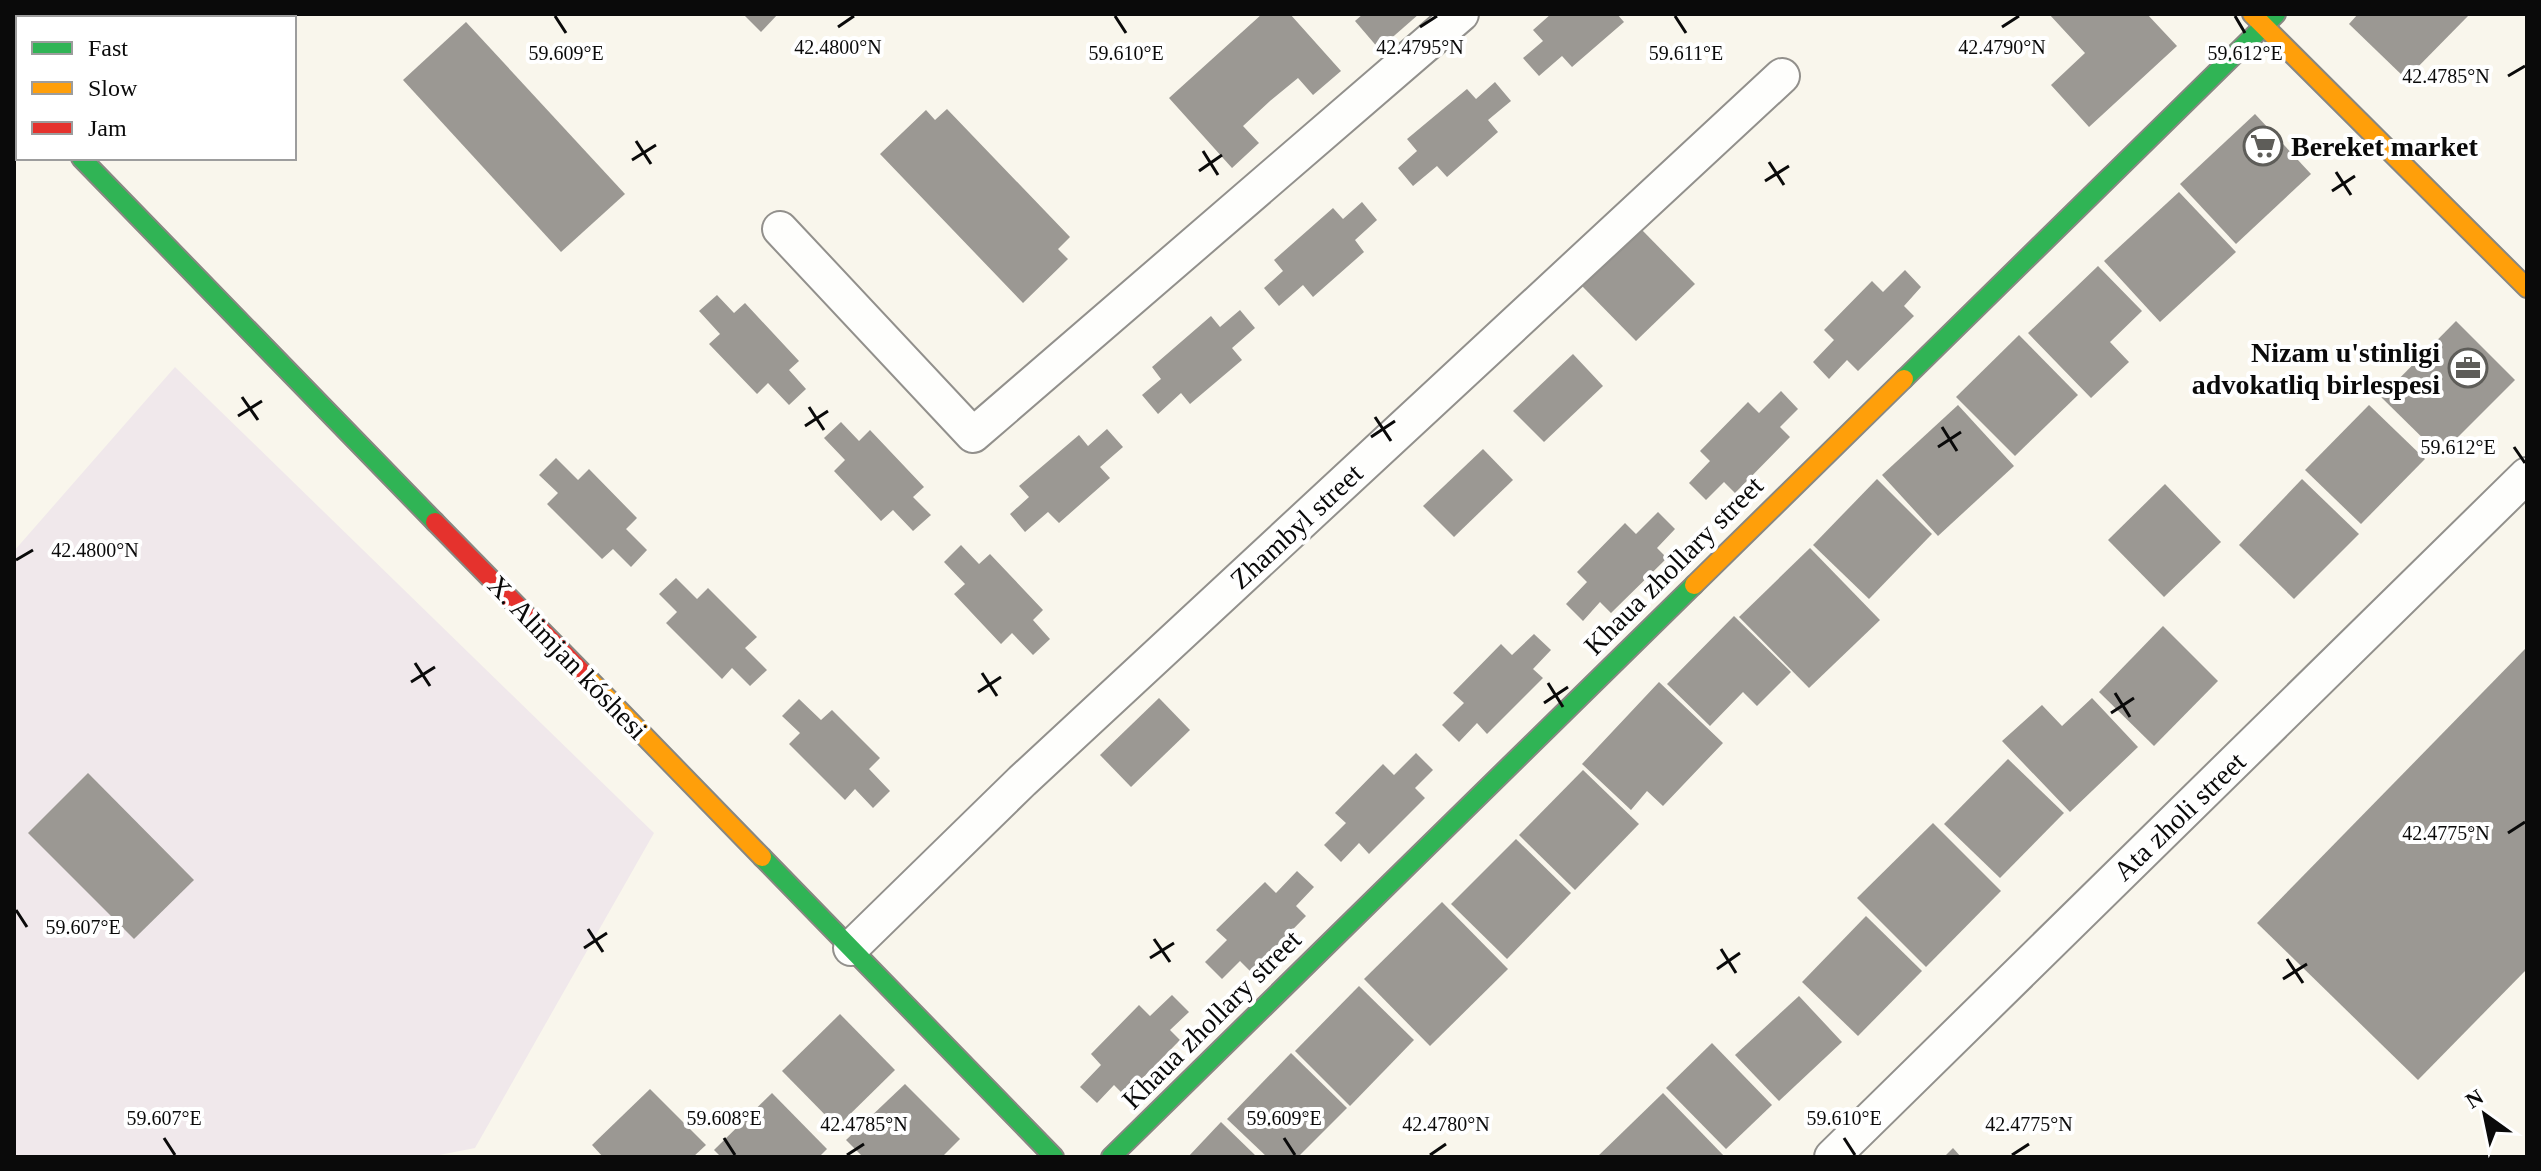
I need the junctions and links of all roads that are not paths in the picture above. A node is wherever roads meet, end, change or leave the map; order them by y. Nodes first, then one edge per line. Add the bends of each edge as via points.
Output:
1 (1461, 14) edge
2 (2264, 18) edge
3 (1782, 76) dead end
4 (83, 160) edge
5 (780, 229) dead end
6 (2527, 288) edge
7 (2527, 475) edge
8 (851, 948) junction
9 (1054, 1157) edge
10 (1111, 1157) edge
11 (1832, 1157) edge

1 - 5 street via 973,435
2 - 6 street
2 - 10 street, Khaua zhollary street
3 - 8 street, Zhambyl street via 1022,781
4 - 8 street, X. Alimjan kóshesi
7 - 11 street, Ata zholi street
8 - 9 street, X. Alimjan kóshesi

